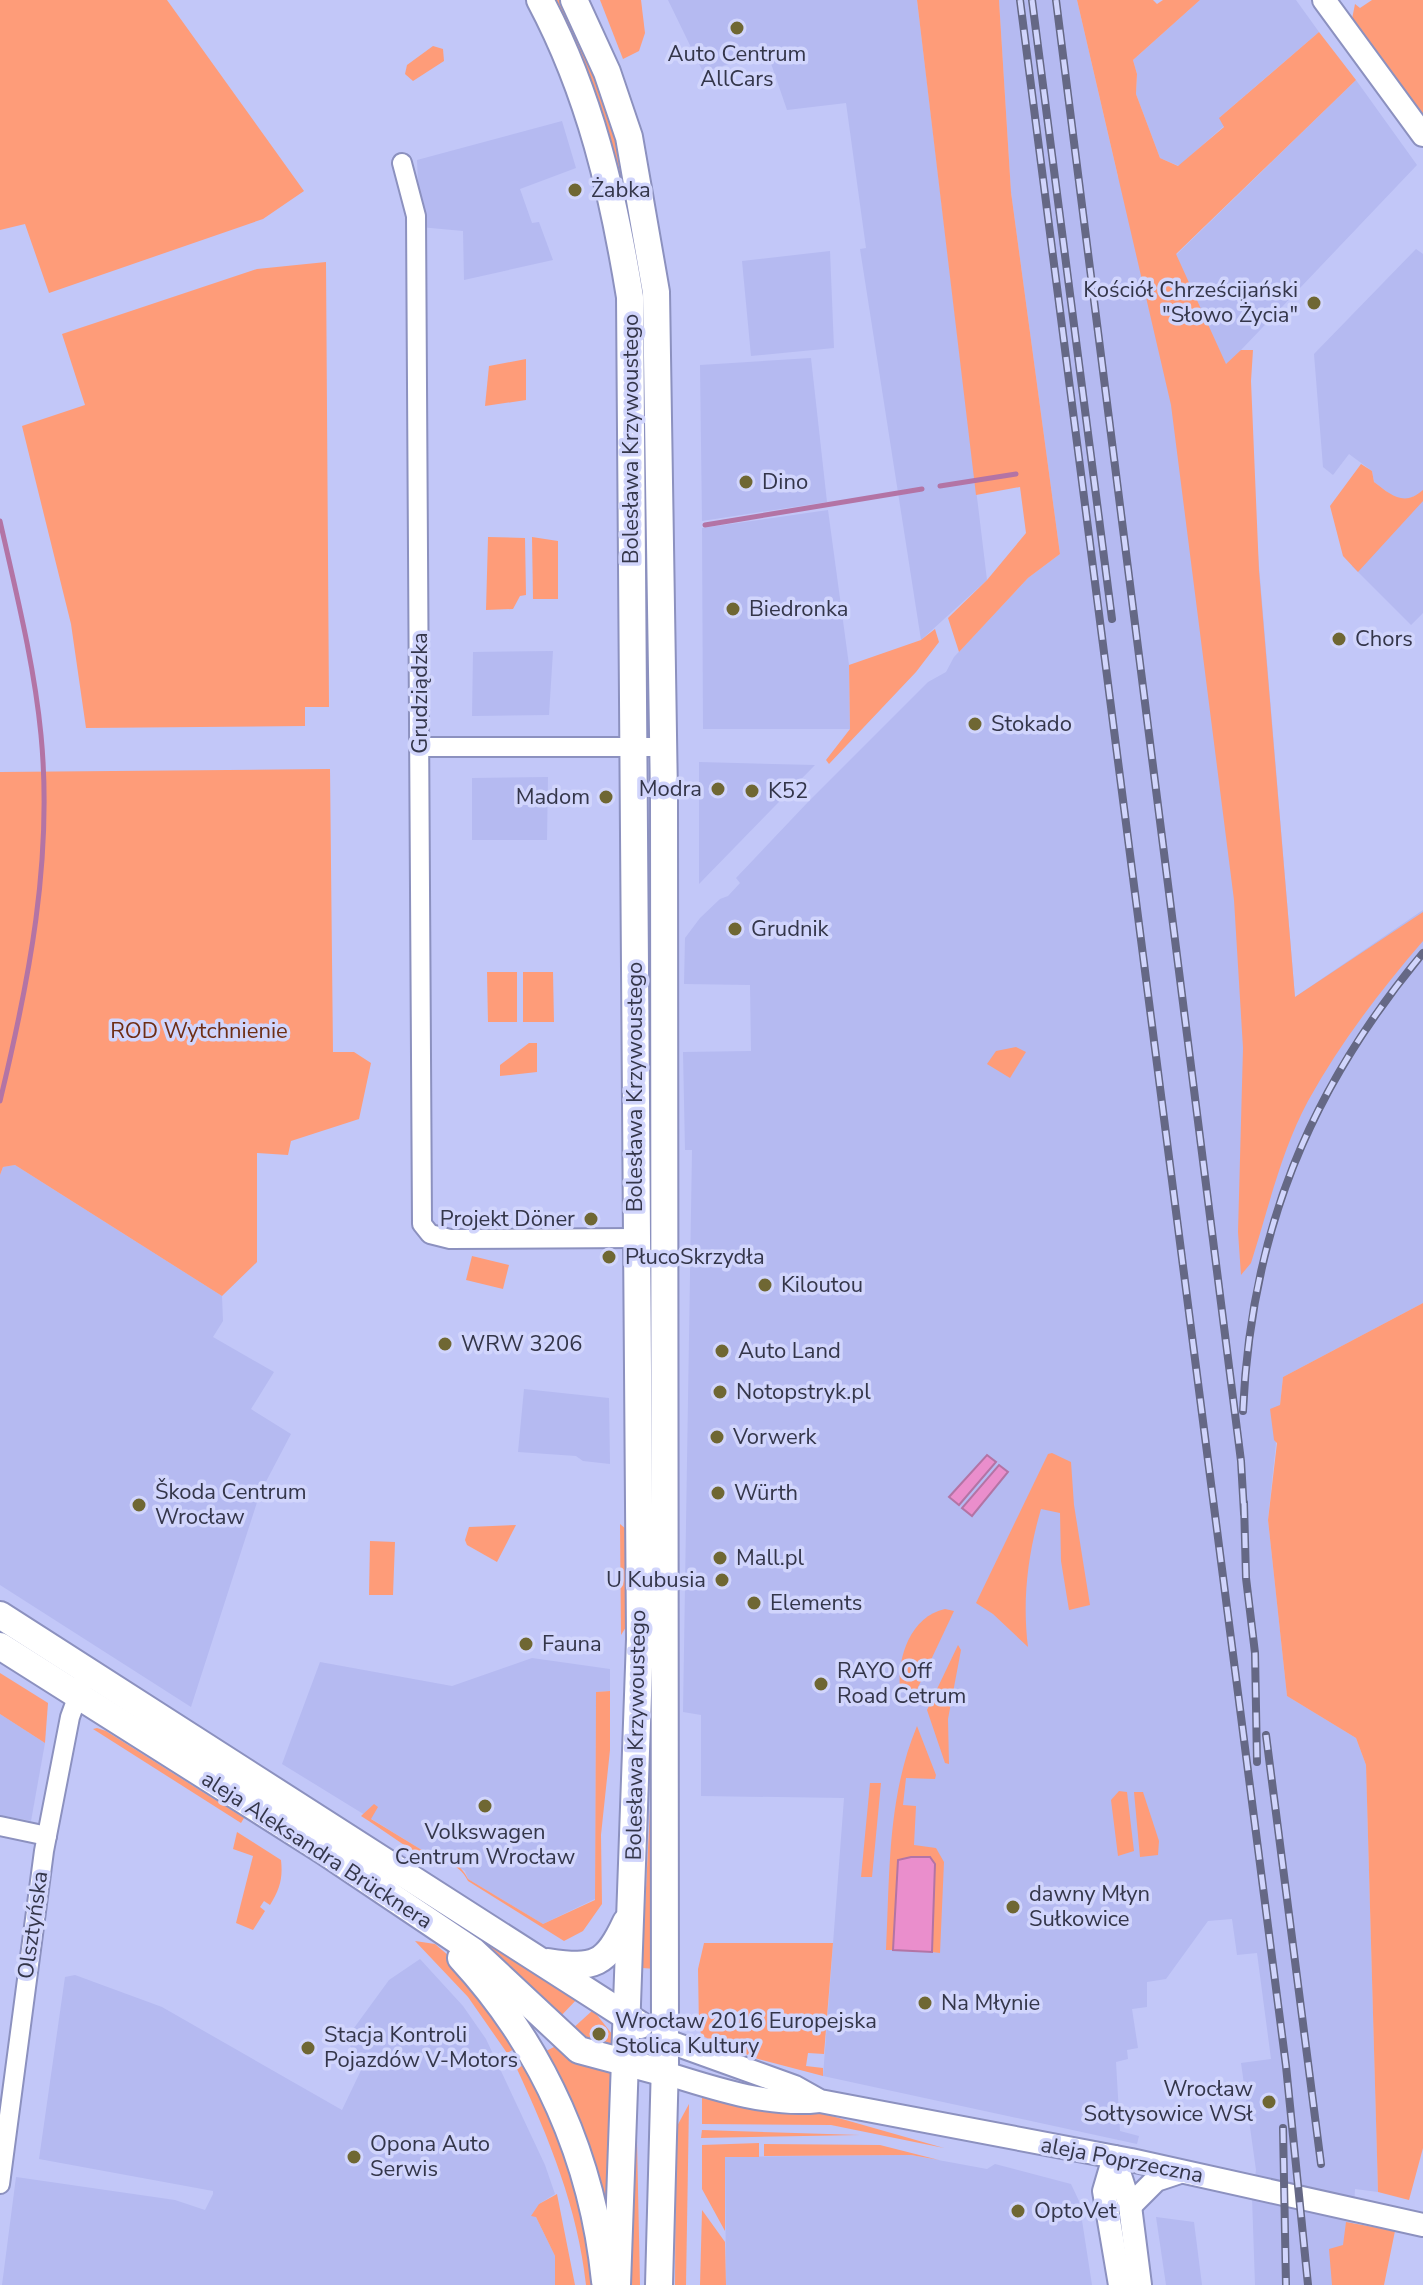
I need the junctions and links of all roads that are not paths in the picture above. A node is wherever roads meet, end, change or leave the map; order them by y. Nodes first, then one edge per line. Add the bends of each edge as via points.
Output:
1 (540, 0) edge
2 (574, 0) edge
3 (1324, 0) edge
4 (1423, 135) edge
5 (402, 163) dead end
6 (421, 747) junction
7 (634, 747) junction
8 (664, 747) junction
9 (636, 1238) junction
10 (0, 1615) edge
11 (0, 1646) edge
12 (83, 1683) junction
13 (0, 1826) edge
14 (47, 1836) junction
15 (633, 1908) junction
16 (432, 1926) junction
17 (547, 1962) junction
18 (628, 2017) junction
19 (664, 2040) junction
20 (624, 2063) junction
21 (665, 2073) junction
22 (820, 2101) junction
23 (1061, 2149) junction
24 (1114, 2157) junction
25 (1185, 2171) junction
26 (0, 2184) edge
27 (1104, 2191) junction
28 (1130, 2206) junction
29 (1423, 2225) edge
30 (605, 2285) edge
31 (617, 2285) edge
32 (659, 2285) edge
33 (1120, 2285) edge
34 (1140, 2285) edge

1 - 7 main road, Bolesława Krzywoustego via 603,152 630,297
2 - 8 main road, Bolesława Krzywoustego via 629,137 656,292
3 - 4 street
5 - 6 street, Grudziądzka via 416,216
6 - 7 street
6 - 9 street, Grudziądzka via 422,1224 430,1234 450,1239
7 - 8 street
7 - 9 main road, Bolesława Krzywoustego
8 - 19 main road, Bolesława Krzywoustego
9 - 15 main road, Bolesława Krzywoustego via 640,1639
10 - 12 main road, aleja Aleksandra Brücknera
11 - 12 main road, aleja Aleksandra Brücknera
12 - 14 street, Olsztyńska
12 - 16 main road, aleja Aleksandra Brücknera
12 - 17 main road, aleja Aleksandra Brücknera
13 - 14 street
14 - 26 street, Olsztyńska
15 - 17 main road via 603,1959 580,1967
15 - 18 main road, Bolesława Krzywoustego
16 - 20 main road, aleja Aleksandra Brücknera via 492,1966 579,2050
16 - 30 main road via 498,2000 551,2087 586,2177
17 - 18 main road, aleja Aleksandra Brücknera
18 - 19 main road, aleja Aleksandra Brücknera
18 - 20 main road, Bolesława Krzywoustego
19 - 21 main road, Bolesława Krzywoustego
19 - 22 street, aleja Poprzeczna
20 - 21 main road, aleja Aleksandra Brücknera
20 - 31 main road, Bolesława Krzywoustego
21 - 22 street, aleja Poprzeczna via 767,2099
21 - 32 main road, Bolesława Krzywoustego
22 - 23 street, aleja Poprzeczna
23 - 24 street, aleja Poprzeczna
23 - 27 street via 1079,2160
24 - 25 street, aleja Poprzeczna
24 - 27 street
24 - 28 street
25 - 28 street via 1156,2180
25 - 29 street, aleja Poprzeczna
27 - 33 street
28 - 34 street

